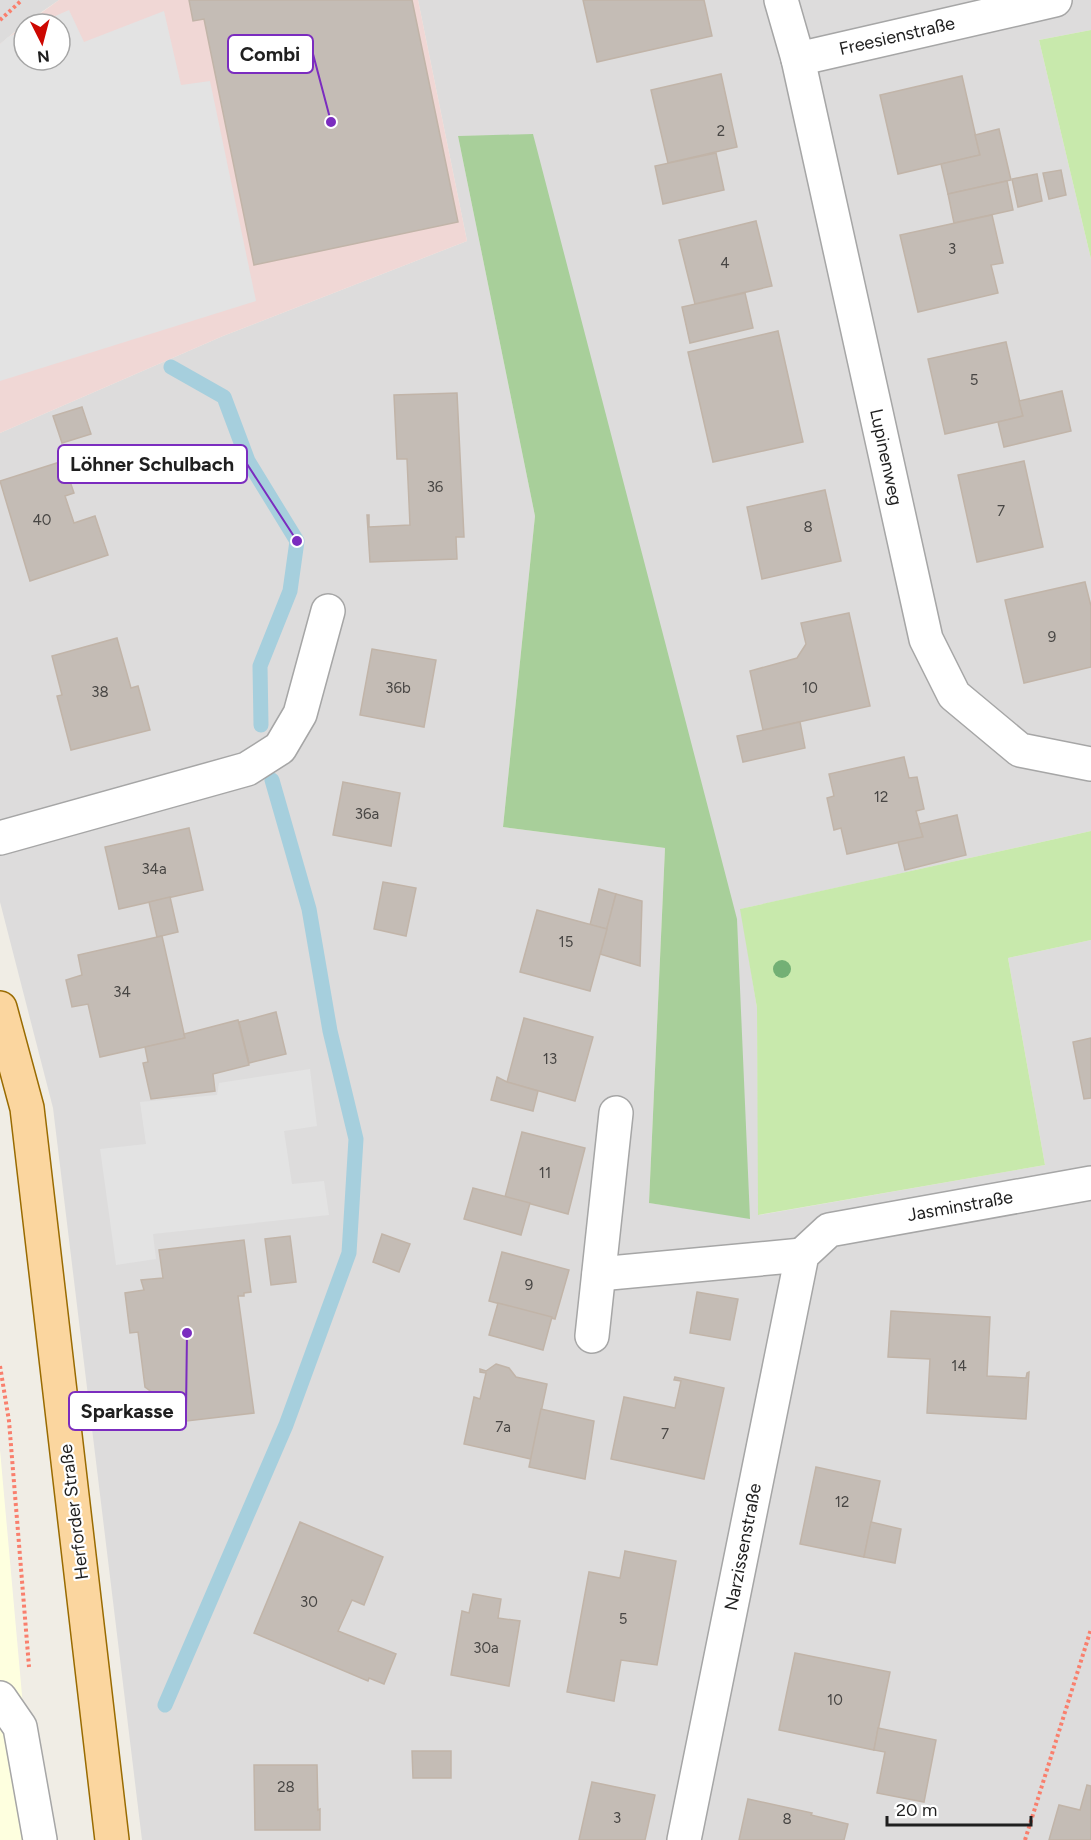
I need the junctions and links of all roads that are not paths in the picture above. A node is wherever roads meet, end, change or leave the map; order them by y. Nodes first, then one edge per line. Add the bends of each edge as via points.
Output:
1 (781, 0) edge
2 (1055, 0) edge
3 (798, 59) junction
4 (328, 611) dead end
5 (1091, 764) edge
6 (0, 838) edge
7 (0, 1008) edge
8 (616, 1113) dead end
9 (1091, 1183) edge
10 (802, 1255) junction
11 (598, 1274) junction
12 (592, 1336) dead end
13 (0, 1698) edge
14 (40, 1840) edge
15 (112, 1840) edge
16 (684, 1840) edge

1 - 3 street
2 - 3 street, Freesienstraße
3 - 5 street, Lupinenweg via 926,639 954,695 1020,750
4 - 6 street via 300,714 280,748 247,769
7 - 15 main road, Herforder Straße via 27,1108
8 - 11 street
9 - 10 street, Jasminstraße via 829,1230
10 - 11 street
10 - 16 street, Narzissenstraße
11 - 12 street
13 - 14 street via 20,1727

